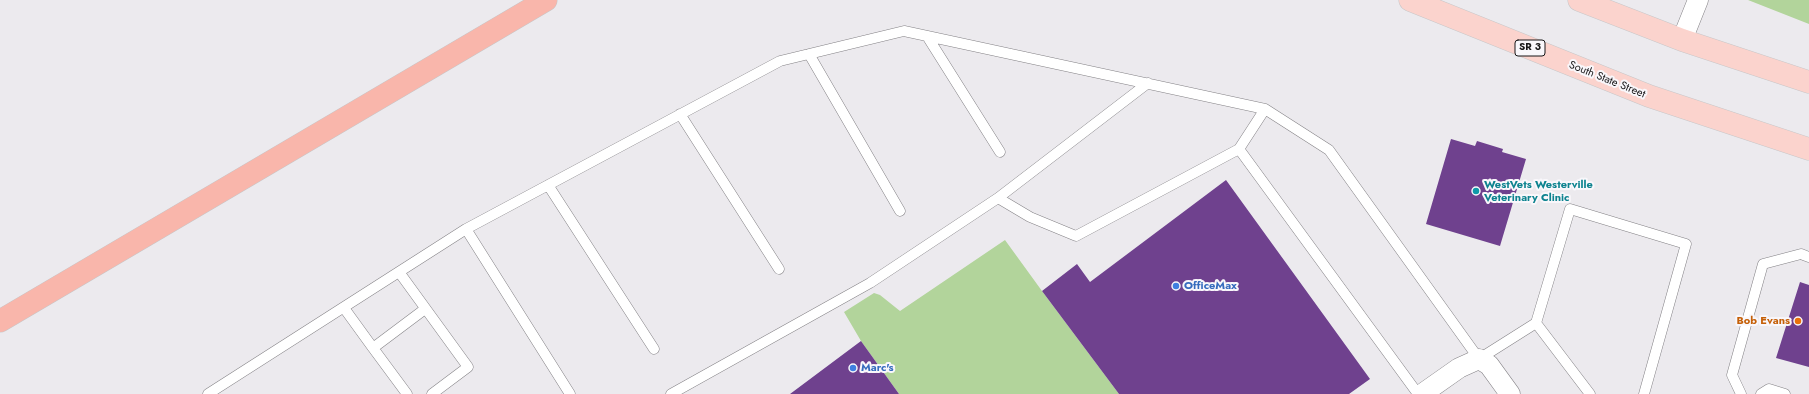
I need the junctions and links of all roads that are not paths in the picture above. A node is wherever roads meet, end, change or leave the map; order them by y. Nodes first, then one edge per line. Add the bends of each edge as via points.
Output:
1 (546, 0) edge
2 (1410, 0) edge
3 (1579, 0) edge
4 (1698, 0) edge
5 (927, 36) junction
6 (1682, 40) junction
7 (809, 54) junction
8 (1809, 82) edge
9 (1148, 84) junction
10 (1265, 109) junction
11 (680, 114) junction
12 (1239, 149) junction
13 (1809, 149) edge
14 (1000, 152) dead end
15 (548, 185) junction
16 (998, 198) junction
17 (900, 211) dead end
18 (466, 229) junction
19 (1809, 257) edge
20 (779, 269) dead end
21 (399, 272) junction
22 (344, 308) junction
23 (425, 309) junction
24 (0, 321) edge
25 (1536, 323) junction
26 (373, 348) junction
27 (654, 349) dead end
28 (1479, 359) junction
29 (208, 394) edge
30 (407, 394) edge
31 (432, 394) edge
32 (570, 394) edge
33 (670, 394) edge
34 (1418, 394) edge
35 (1422, 394) edge
36 (1510, 394) edge
37 (1590, 394) edge
38 (1644, 394) edge
39 (1741, 394) edge
40 (1761, 394) edge
41 (1785, 394) edge

1 - 24 highway
2 - 13 main road, South State Street / SR 3 via 1649,96
3 - 6 main road
4 - 6 street
5 - 7 lane via 904,31
5 - 9 lane
5 - 14 lane
6 - 8 main road
7 - 11 lane via 780,61
7 - 17 lane
9 - 10 lane
9 - 16 lane
10 - 12 lane
10 - 28 lane via 1329,150
11 - 15 lane
11 - 20 lane
12 - 16 lane via 1076,236 1030,217
12 - 34 lane
15 - 18 lane
15 - 27 lane
16 - 33 lane via 870,283
18 - 21 lane
18 - 32 lane
19 - 39 lane via 1801,254 1763,264 1732,375
21 - 22 lane
21 - 23 lane
22 - 26 lane
22 - 29 lane
23 - 26 lane
23 - 31 lane via 468,367
25 - 28 lane
25 - 37 lane
25 - 38 lane via 1570,209 1686,244
26 - 30 lane
28 - 35 street via 1459,368
28 - 36 street via 1489,365
40 - 41 lane via 1769,390

